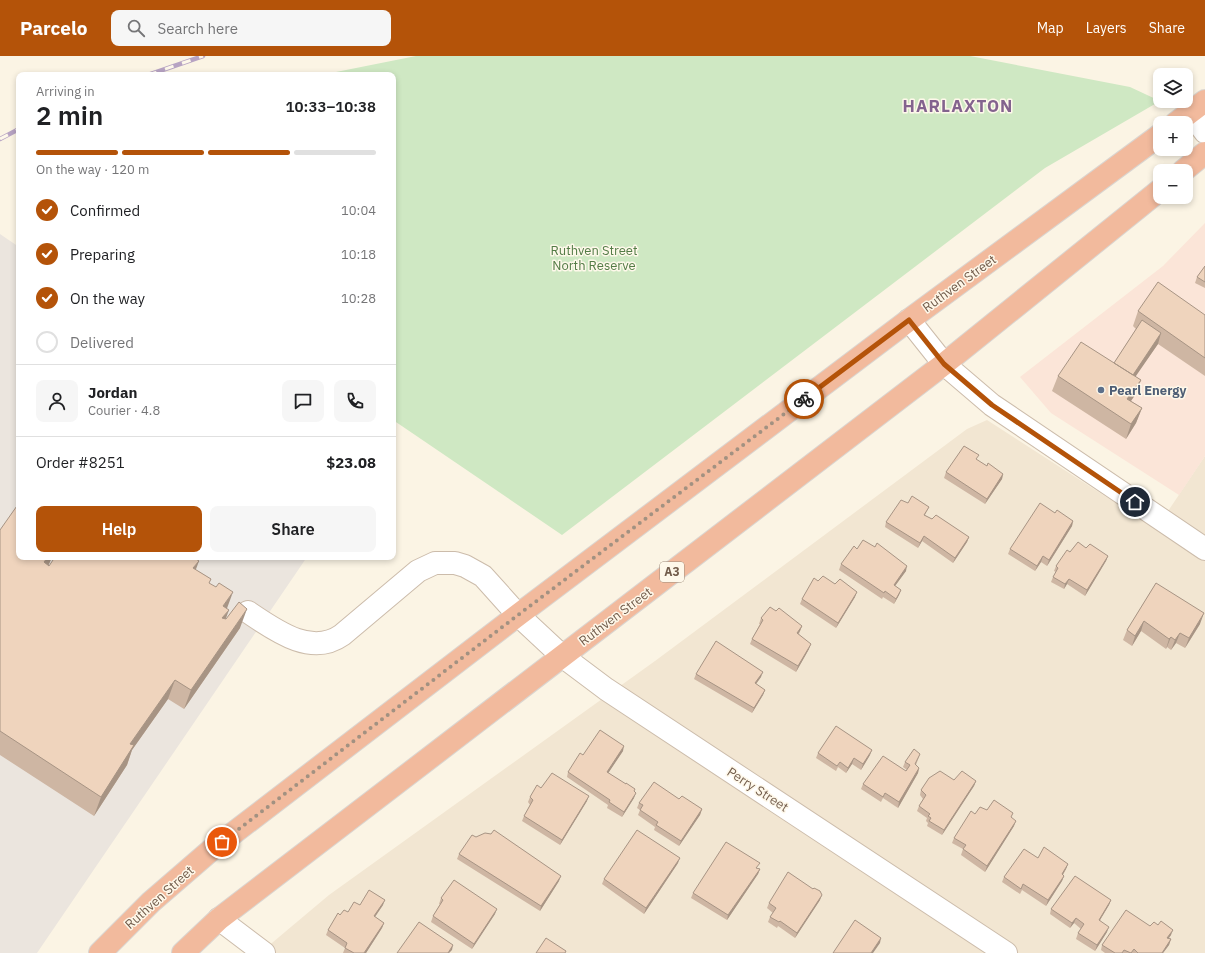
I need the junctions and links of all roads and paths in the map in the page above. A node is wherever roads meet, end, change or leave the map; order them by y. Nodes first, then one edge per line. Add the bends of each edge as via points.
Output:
1 (1190, 112) edge
2 (1205, 132) edge
3 (1153, 139) edge
4 (1205, 153) edge
5 (1192, 164) edge
6 (1153, 196) edge
7 (909, 320) junction
8 (944, 364) junction
9 (1205, 549) edge
10 (248, 612) dead end
11 (518, 615) junction
12 (562, 656) junction
13 (219, 919) junction
14 (100, 953) edge
15 (183, 953) edge
16 (264, 953) edge
17 (1006, 953) edge

1 - 2 street
3 - 7 highway, Ruthven Street
4 - 5 highway
6 - 8 highway, Ruthven Street / A3
7 - 8 street
7 - 11 highway, Ruthven Street
8 - 9 street via 992,405
8 - 12 highway, Ruthven Street / A3
10 - 11 street, Perry Street via 270,627 306,643 323,644 342,635 418,571 426,566 444,562 466,566 483,576
11 - 12 street, Perry Street
11 - 14 highway, Ruthven Street via 210,852 151,902
12 - 13 highway, Ruthven Street / A3
12 - 17 street, Perry Street via 606,689
13 - 15 highway, Ruthven Street / A3
13 - 16 street

